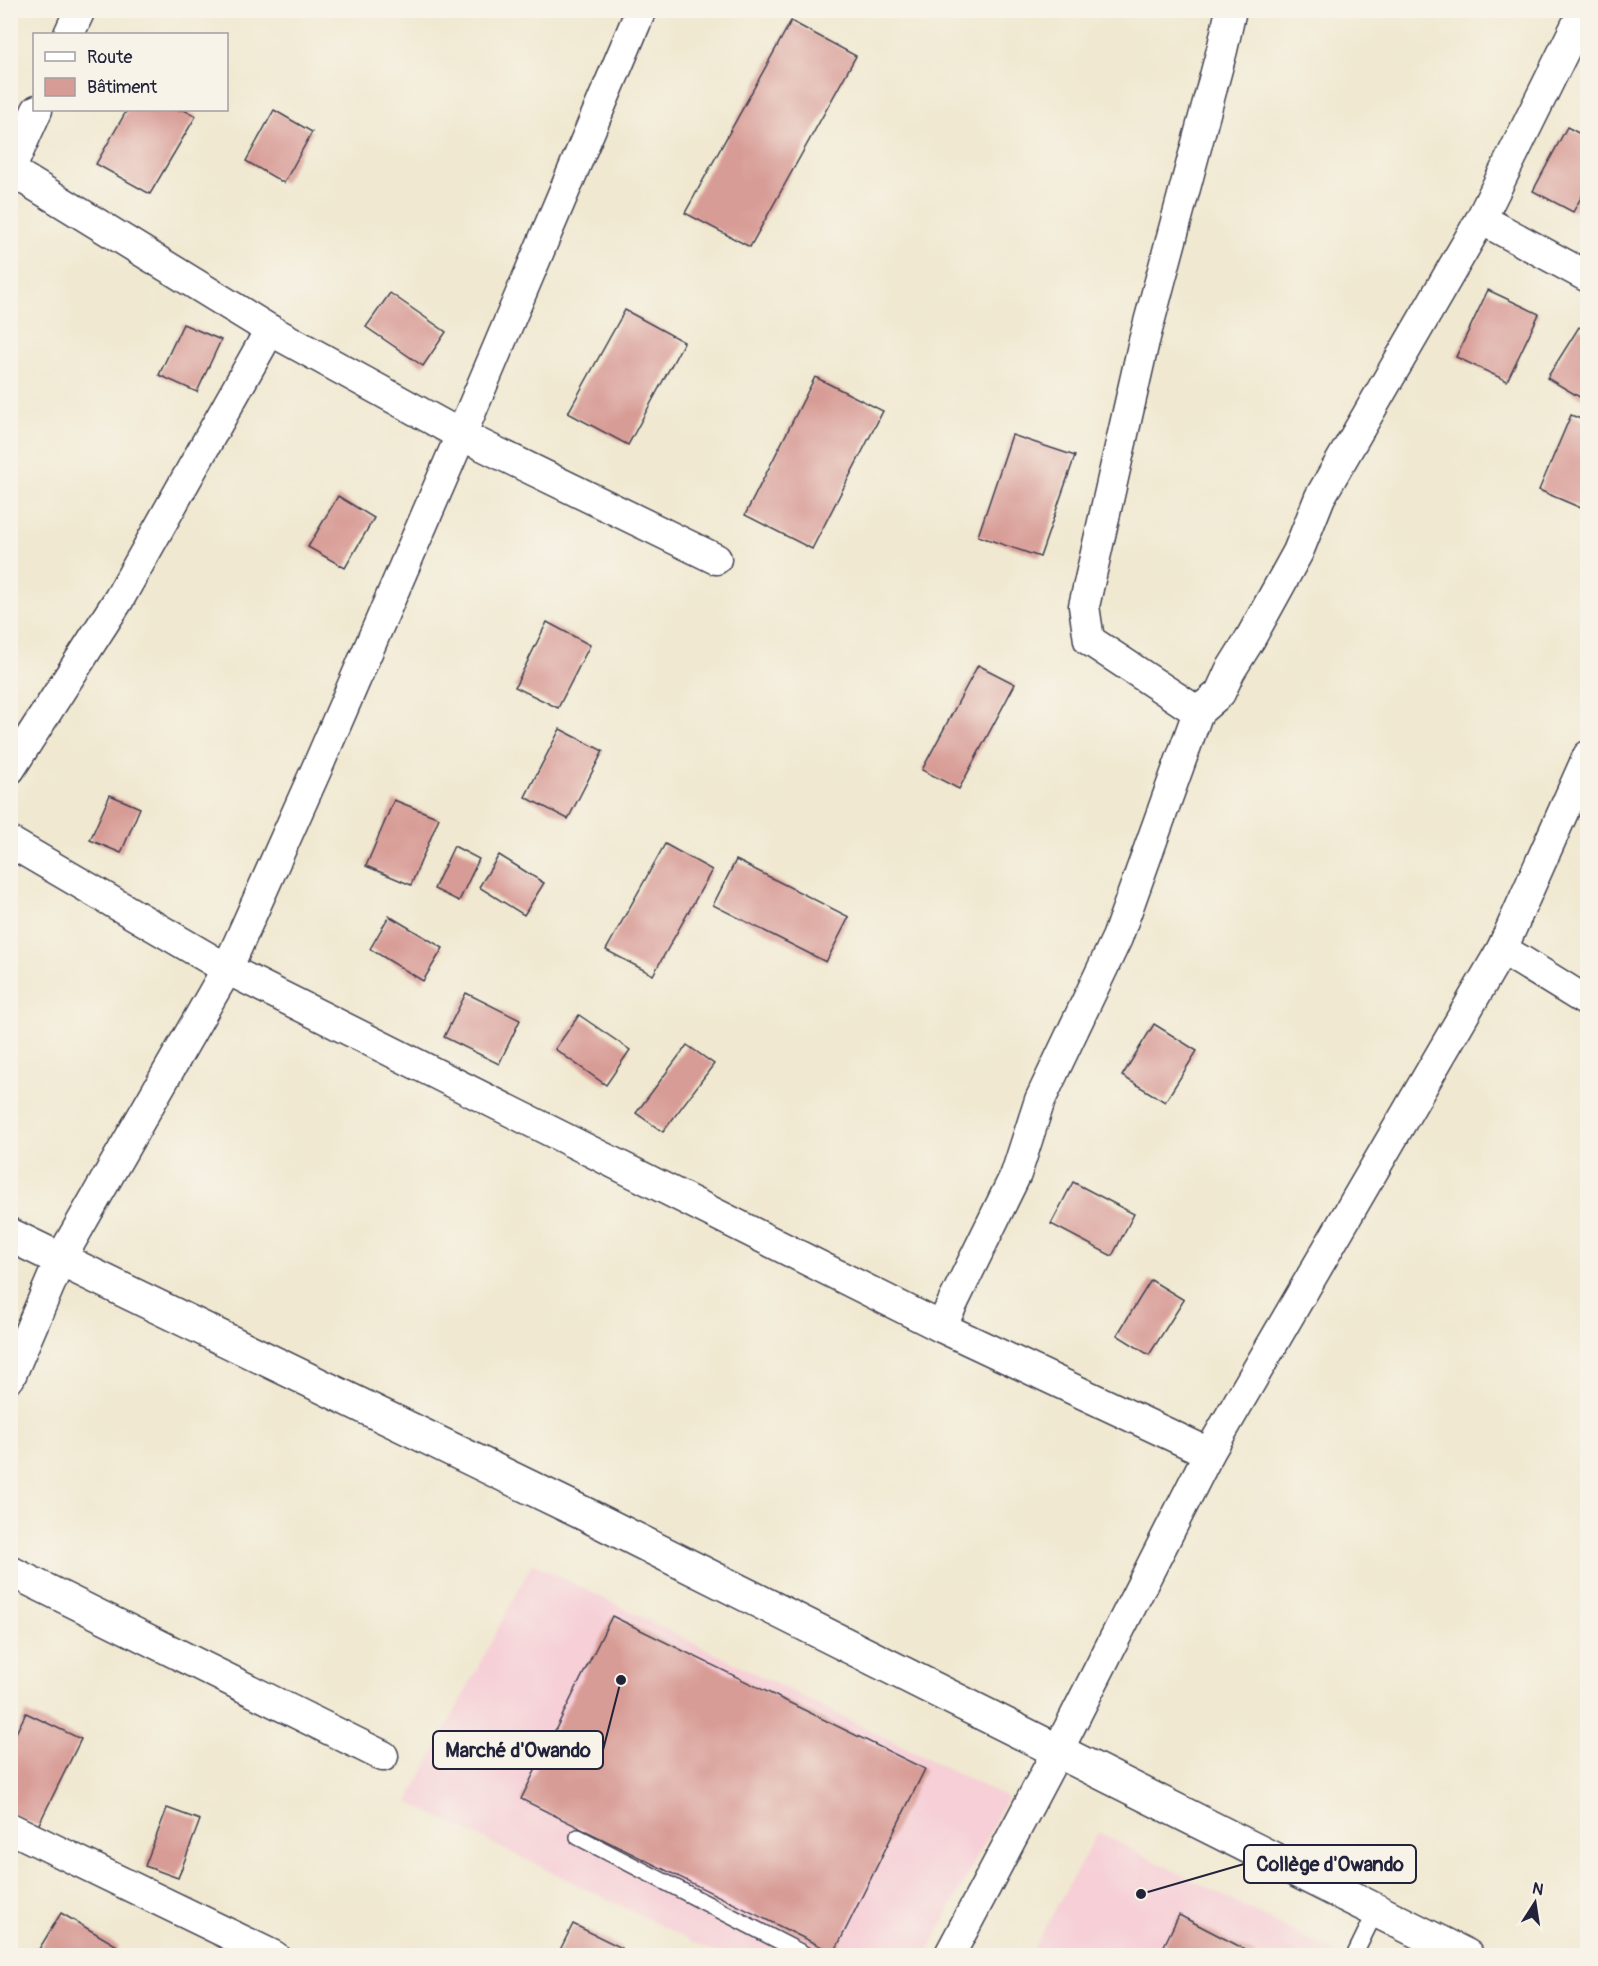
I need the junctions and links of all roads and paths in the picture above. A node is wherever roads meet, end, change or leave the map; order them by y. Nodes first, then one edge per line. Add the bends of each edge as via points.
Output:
1 (80, 10) edge
2 (641, 10) edge
3 (1231, 10) edge
4 (1584, 10) edge
5 (69, 33) edge
6 (37, 111) edge
7 (10, 170) edge
8 (1481, 219) junction
9 (1587, 277) edge
10 (270, 330) junction
11 (461, 435) junction
12 (716, 558) dead end
13 (1198, 712) junction
14 (1587, 756) edge
15 (10, 769) edge
16 (10, 842) edge
17 (1502, 949) junction
18 (227, 969) junction
19 (1587, 1002) edge
20 (10, 1235) edge
21 (61, 1258) junction
22 (941, 1327) junction
23 (10, 1377) edge
24 (1209, 1453) junction
25 (10, 1571) edge
26 (1057, 1752) junction
27 (383, 1756) dead end
28 (10, 1828) edge
29 (578, 1837) dead end
30 (1376, 1911) junction
31 (274, 1956) edge
32 (808, 1956) edge
33 (949, 1956) edge
34 (1354, 1956) edge
35 (1467, 1956) edge

1 - 5 street
2 - 11 street
3 - 13 street via 1144,341 1084,606 1089,640
4 - 8 street
6 - 7 street
7 - 10 street
8 - 9 street
8 - 13 street via 1320,497 1298,552 1220,693
10 - 11 street
10 - 15 street via 119,599
11 - 12 street
11 - 18 street
13 - 22 street via 1117,939 1040,1100 1017,1174
14 - 17 street
16 - 18 street
17 - 19 street
17 - 24 street
18 - 21 street
18 - 22 street
20 - 21 main road
21 - 23 street
21 - 26 main road via 589,1516
22 - 24 street
24 - 26 street
25 - 27 street
26 - 30 main road
26 - 33 street
28 - 31 street
29 - 32 lane
30 - 34 lane
30 - 35 main road

